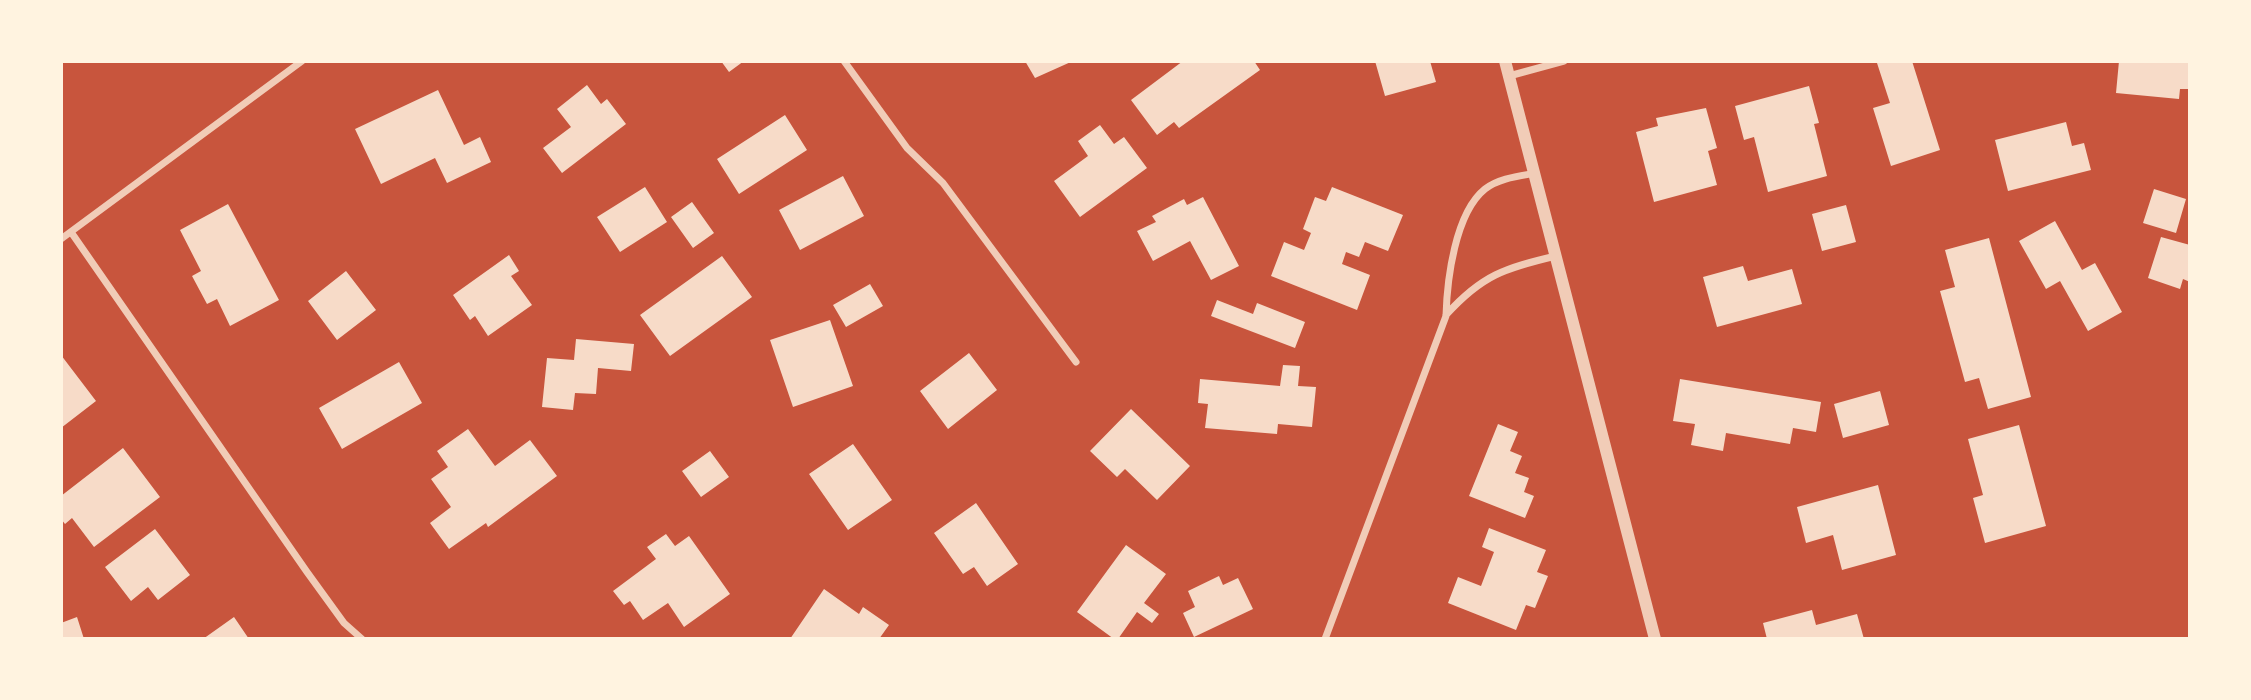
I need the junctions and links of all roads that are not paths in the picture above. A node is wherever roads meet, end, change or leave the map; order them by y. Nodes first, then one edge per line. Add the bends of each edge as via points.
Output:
1 (302, 61) edge
2 (844, 61) edge
3 (1505, 61) edge
4 (1564, 61) edge
5 (1509, 76) junction
6 (1536, 173) junction
7 (71, 232) junction
8 (61, 239) edge
9 (1556, 256) junction
10 (1446, 316) junction
11 (1076, 362) dead end
12 (362, 639) edge
13 (1325, 639) edge
14 (1655, 639) edge

1 - 7 street
2 - 11 street via 907,148 943,183
3 - 5 street
4 - 5 street
5 - 6 street
6 - 9 street
6 - 10 street via 1485,189 1468,215 1448,271
7 - 8 street
7 - 12 street via 344,623
9 - 10 street via 1505,268 1467,292
9 - 14 street
10 - 13 street

